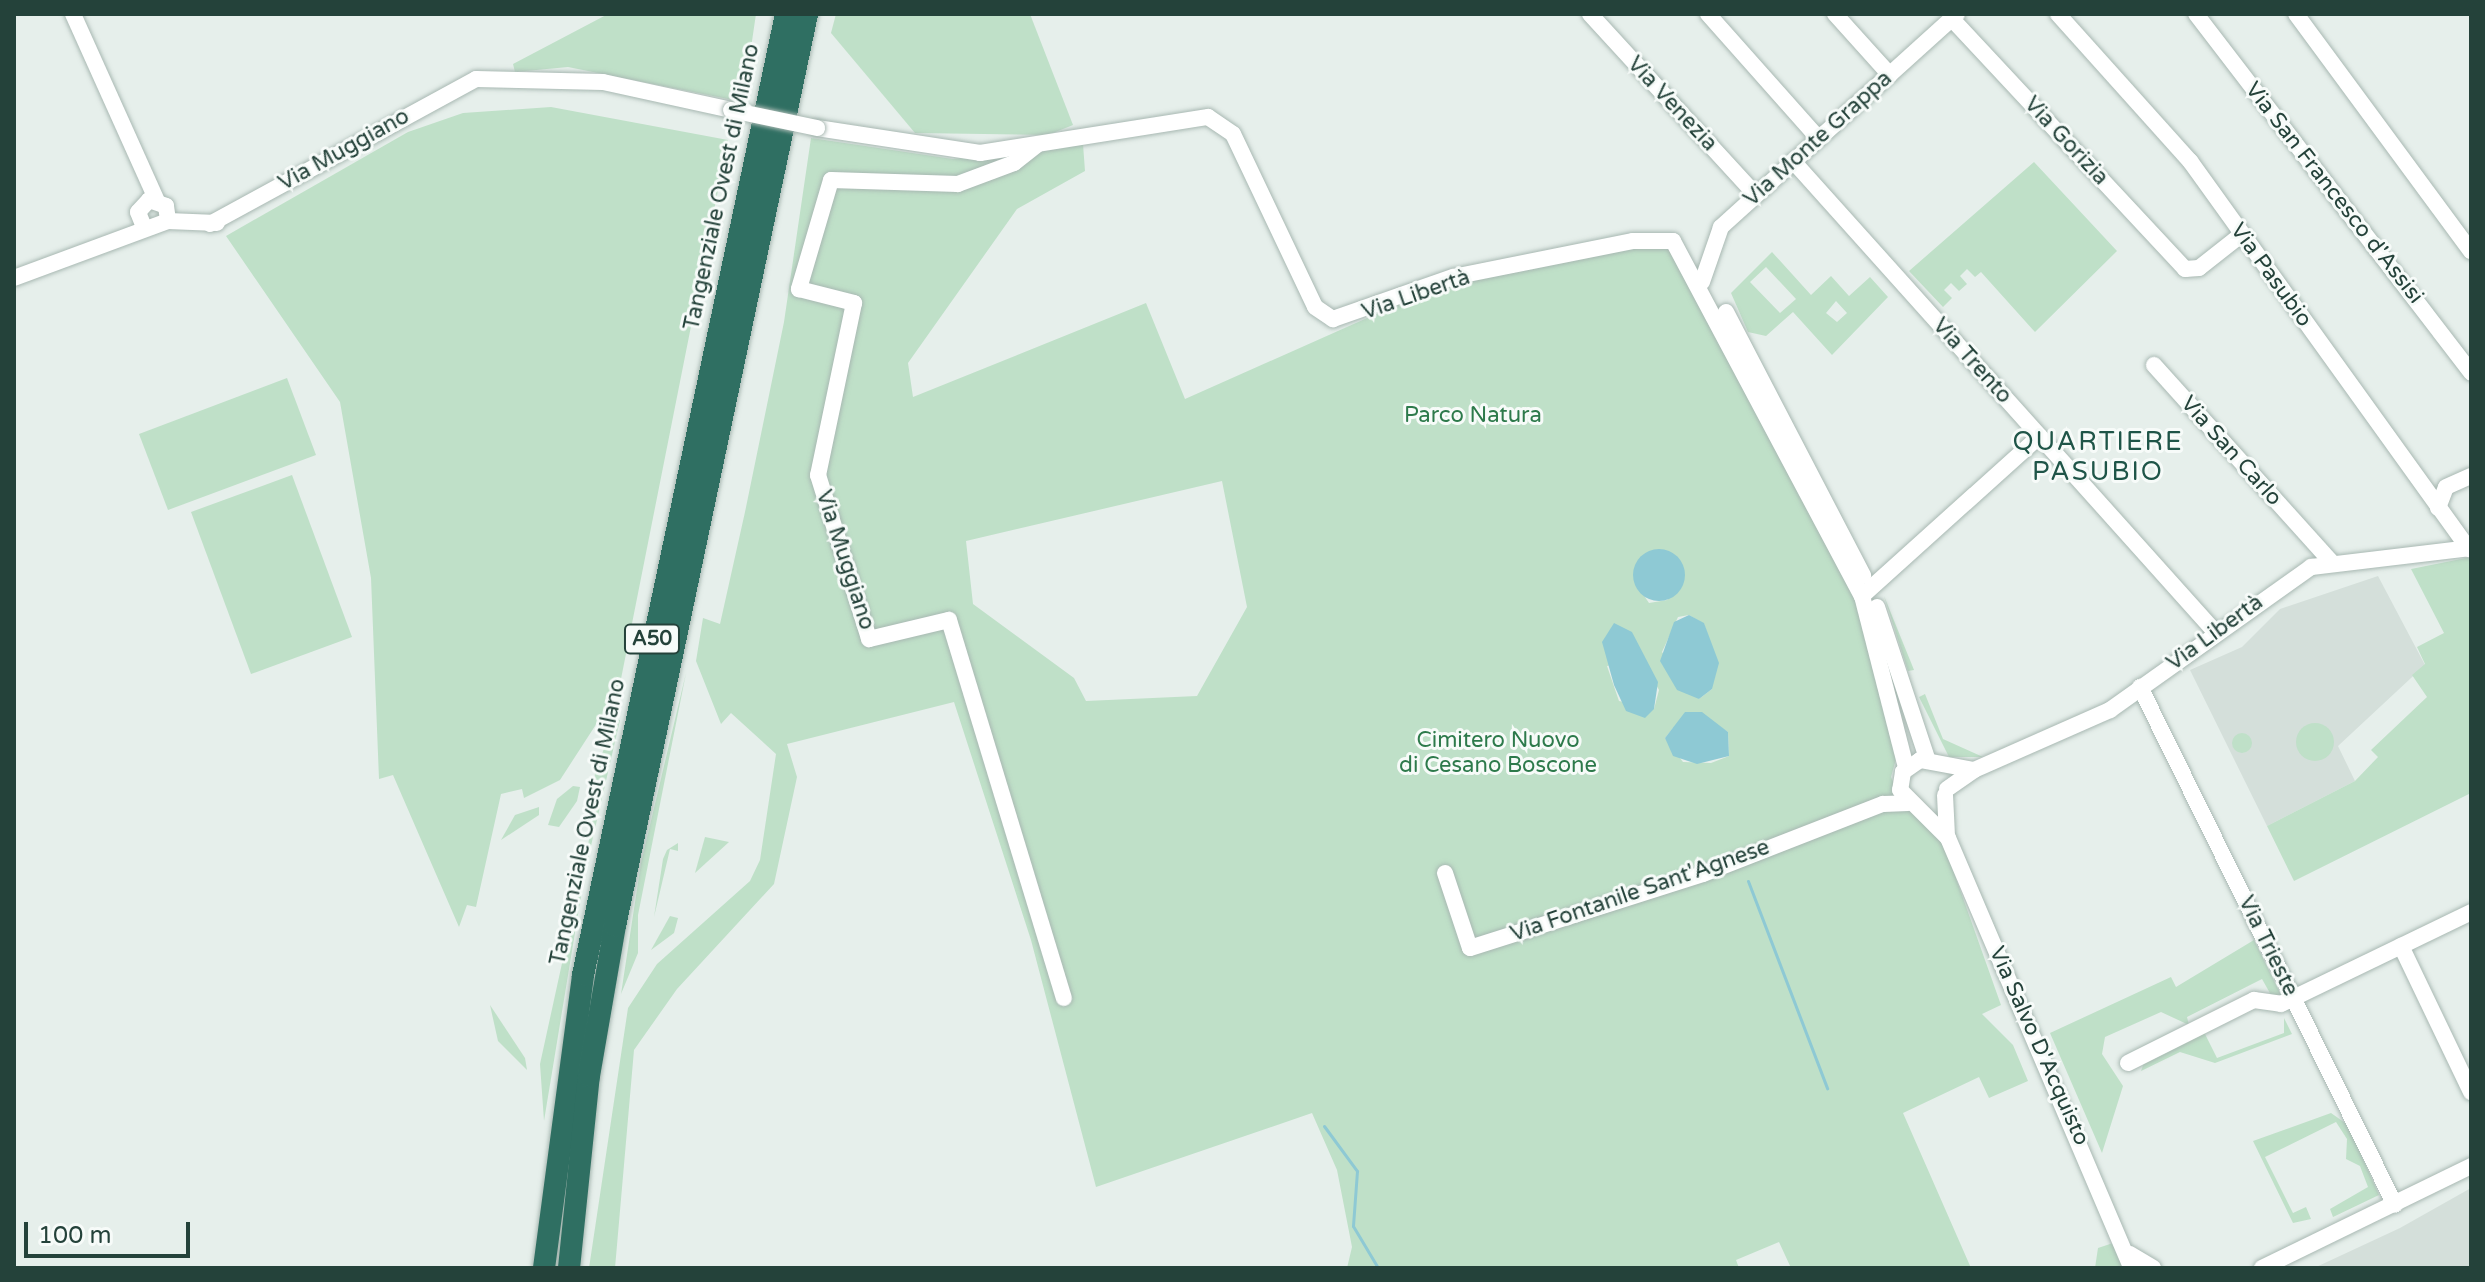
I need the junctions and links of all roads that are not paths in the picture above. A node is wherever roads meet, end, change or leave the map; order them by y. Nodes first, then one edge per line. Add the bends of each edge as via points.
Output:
1 (73, 14) edge
2 (786, 14) edge
3 (807, 14) edge
4 (1590, 14) edge
5 (1708, 14) edge
6 (1835, 14) edge
7 (2058, 14) edge
8 (2196, 14) edge
9 (2296, 14) edge
10 (1954, 17) edge
11 (1890, 75) junction
12 (1084, 135) joint
13 (1819, 139) junction
14 (1038, 144) junction
15 (1793, 161) junction
16 (1755, 194) junction
17 (156, 199) junction
18 (168, 221) junction
19 (144, 227) junction
20 (1721, 227) junction
21 (2242, 234) junction
22 (2471, 251) edge
23 (1685, 253) junction
24 (14, 278) edge
25 (1700, 280) junction
26 (2154, 365) dead end
27 (2471, 373) edge
28 (2040, 436) junction
29 (2471, 476) edge
30 (2438, 508) junction
31 (2308, 536) junction
32 (2470, 548) edge
33 (2332, 563) junction
34 (2301, 572) junction
35 (1866, 594) junction
36 (2216, 633) junction
37 (2140, 687) junction
38 (1934, 764) junction
39 (1974, 770) junction
40 (1903, 775) junction
41 (1946, 792) junction
42 (1883, 804) junction
43 (1915, 806) junction
44 (1948, 838) junction
45 (1445, 873) dead end
46 (2471, 912) edge
47 (2401, 946) junction
48 (2293, 997) junction
49 (1064, 998) dead end
50 (2128, 1063) dead end
51 (2471, 1092) edge
52 (2471, 1166) edge
53 (2395, 1205) junction
54 (2131, 1261) edge
55 (544, 1268) edge
56 (569, 1268) edge
57 (2153, 1268) edge
58 (2262, 1268) edge

1 - 17 street
2 - 55 highway, Tangenziale Ovest di Milano / A50 via 591,931
3 - 56 highway, A50 via 615,926 589,1076
4 - 16 street, Via Venezia
5 - 13 street
6 - 11 street
7 - 21 street, Via Pasubio via 2190,161
8 - 27 street, Via San Francesco d'Assisi
9 - 22 street
10 - 11 street, Via Monte Grappa
10 - 21 street, Via Gorizia via 2179,264 2199,268
11 - 13 street, Via Monte Grappa
12 - 14 street, Via Muggiano
12 - 23 street, Via Libertà via 1191,116 1226,126 1315,307 1333,319 1453,277 1633,241 1661,237
13 - 15 street, Via Monte Grappa
14 - 18 street, Via Muggiano, bridge via 948,153 603,82 476,79 260,197 228,221
14 - 49 street, Via Muggiano via 1014,163 958,184 831,180 799,289 854,303 818,475 869,639 949,620
15 - 16 street, Via Monte Grappa
15 - 28 street, Via Trento
16 - 20 street, Via Monte Grappa
17 - 18 street via 167,207
17 - 19 street via 138,210
18 - 19 street, Via Muggiano via 157,230
19 - 24 street, Via Muggiano
20 - 23 street
20 - 25 street, Via Monte Grappa
21 - 30 street, Via Pasubio
23 - 25 street
25 - 35 street via 1734,326
26 - 31 street, Via San Carlo
28 - 35 street
28 - 36 street, Via Trento
29 - 30 street via 2446,487
30 - 32 street, Via Pasubio
31 - 33 street, Via San Carlo
31 - 34 street
32 - 33 street, Via Libertà
33 - 34 street, Via Libertà
34 - 36 street, Via Libertà
35 - 38 street
35 - 40 street
36 - 37 street, Via Libertà
37 - 39 street, Via Libertà via 2095,719
37 - 48 street, Via Trieste
38 - 39 street
38 - 40 street
38 - 41 street
39 - 41 street, Via Libertà
40 - 42 street
40 - 43 street
41 - 43 street, Via Libertà
41 - 44 street
42 - 43 street
42 - 45 street, Via Fontanile Sant'Agnese via 1676,883 1470,948
43 - 44 street
44 - 54 street, Via Salvo D'Acquisto
46 - 47 street
47 - 48 street
47 - 51 street
48 - 50 street via 2281,1004 2254,1000
48 - 53 street, Via Trieste
52 - 53 street
53 - 58 street
54 - 57 street

